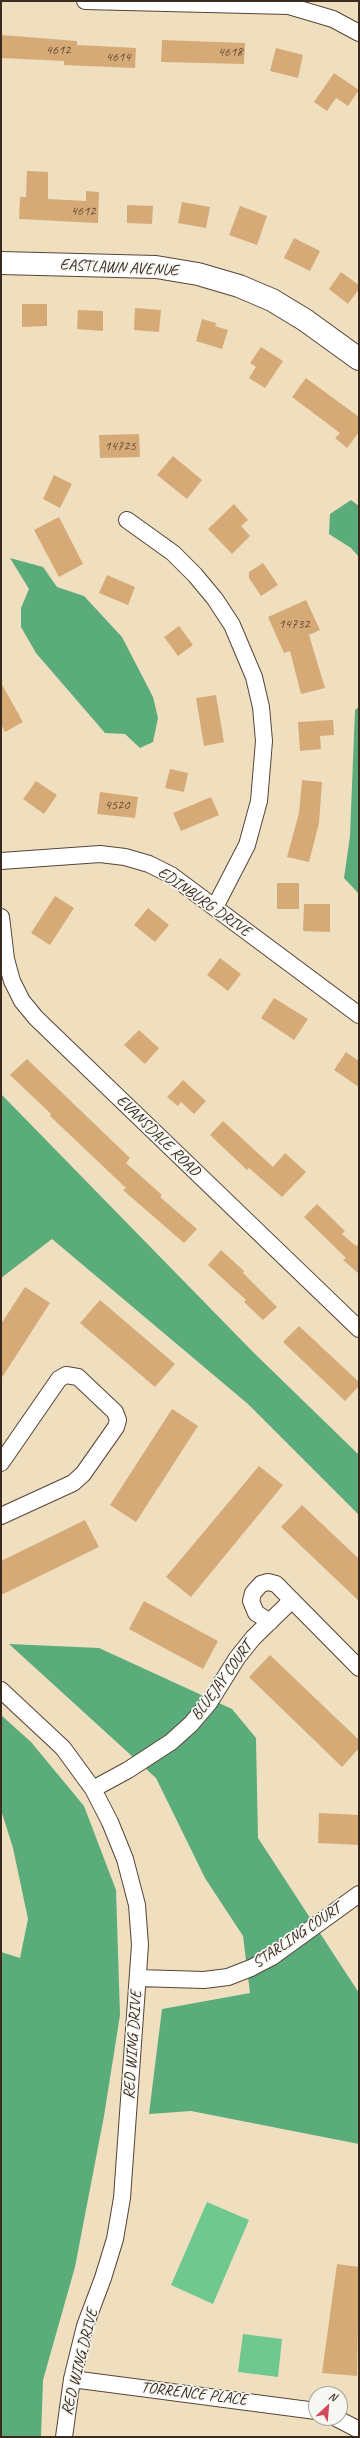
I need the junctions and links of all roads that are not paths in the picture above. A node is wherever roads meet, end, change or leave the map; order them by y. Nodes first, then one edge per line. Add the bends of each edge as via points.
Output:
1 (84, 1) edge
2 (359, 33) edge
3 (1, 263) edge
4 (359, 359) edge
5 (127, 520) dead end
6 (1, 861) edge
7 (215, 907) junction
8 (1, 917) edge
9 (359, 1015) edge
10 (359, 1329) edge
11 (1, 1463) edge
12 (1, 1516) edge
13 (292, 1600) junction
14 (270, 1622) junction
15 (359, 1668) edge
16 (1, 1690) edge
17 (92, 1789) junction
18 (359, 1894) edge
19 (138, 1978) junction
20 (72, 2378) junction
21 (308, 2410) edge
22 (348, 2424) edge
23 (359, 2430) edge
24 (64, 2437) edge

1 - 2 street via 289,6 327,16
3 - 4 street, EASTLAWN AVENUE via 156,267 198,274 239,286 272,300
5 - 7 street via 173,553 215,599 232,625 254,677 264,741 259,801 247,845
6 - 7 street, EDINBURG DRIVE via 100,854 125,857 149,864 171,875
7 - 9 street, EDINBURG DRIVE
8 - 10 street, EVANSDALE ROAD via 6,959 12,981 22,1001 36,1018
11 - 12 street via 59,1379 66,1375 78,1377 115,1412 118,1420 116,1428 83,1474 73,1483
13 - 14 street, BLUEJAY COURT
13 - 14 street via 276,1584 260,1584 253,1593 252,1608
13 - 15 street
14 - 17 street, BLUEJAY COURT via 237,1658 209,1703 191,1724 165,1746
16 - 17 street, RED WING DRIVE via 63,1748
17 - 19 street, RED WING DRIVE via 110,1822 133,1885 140,1945
18 - 19 street, STARLING COURT via 272,1957 228,1977 204,1980
19 - 20 street, RED WING DRIVE via 122,2198 115,2239 85,2326
20 - 21 street, TORRENCE PLACE
20 - 24 street, RED WING DRIVE
22 - 23 street

